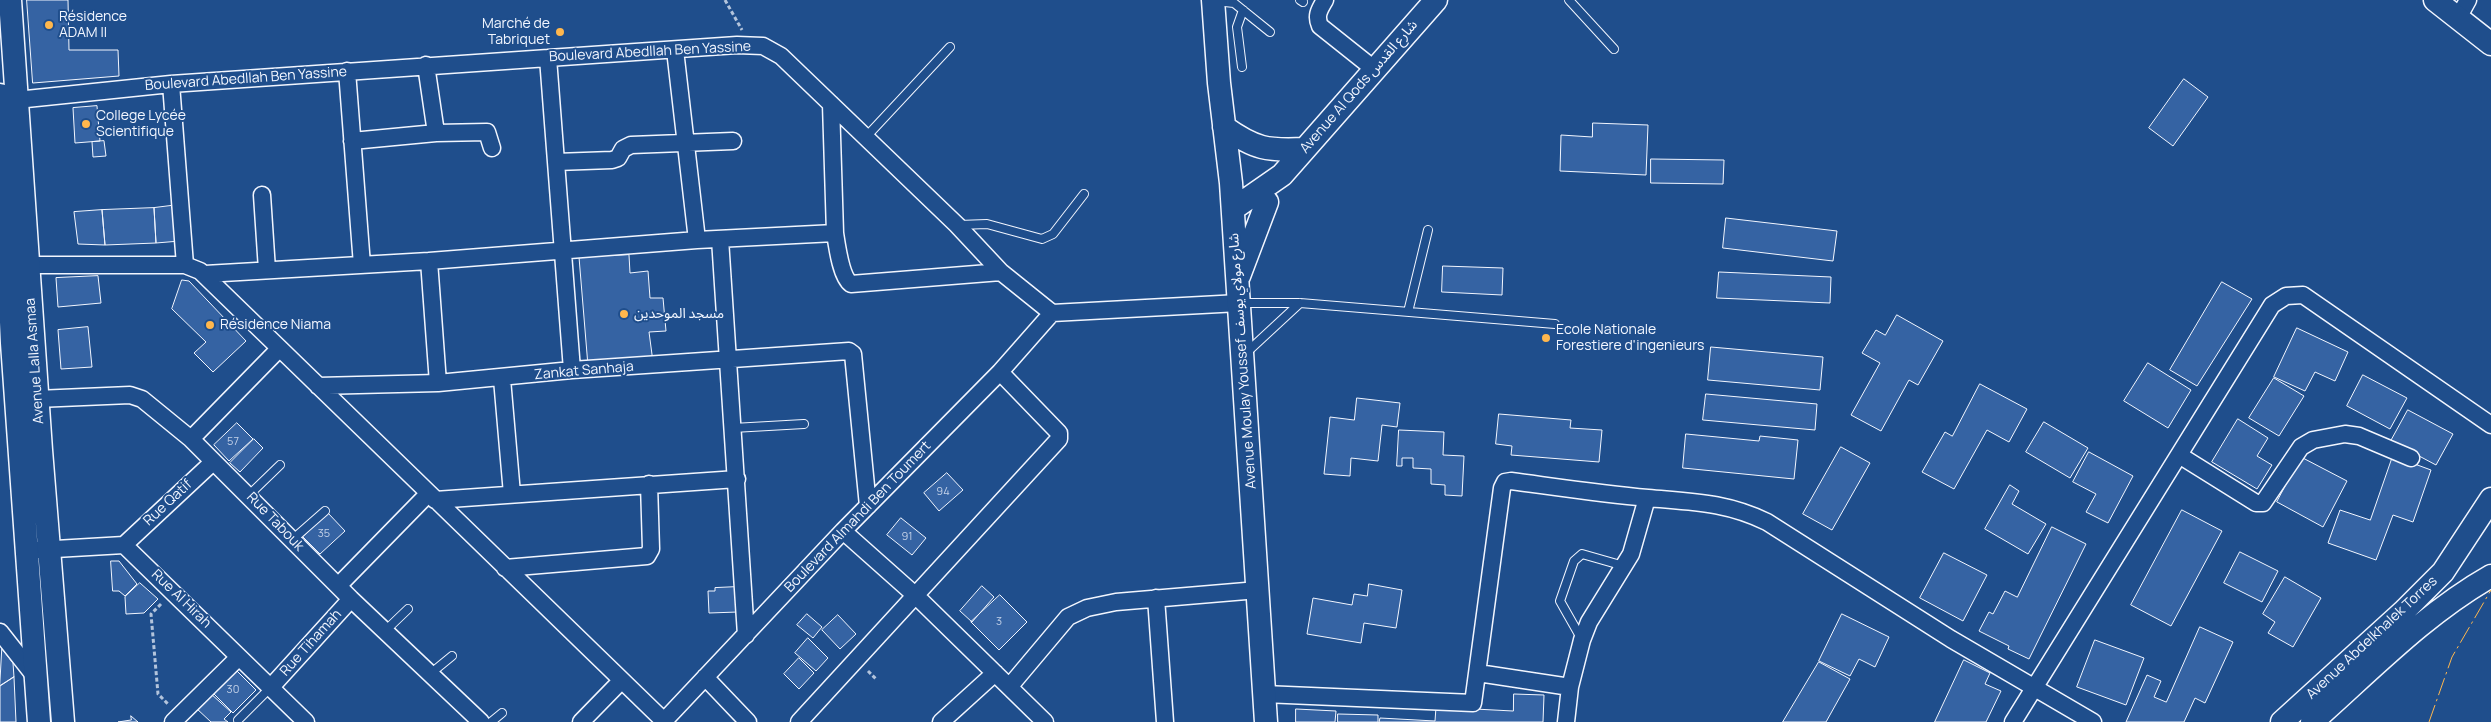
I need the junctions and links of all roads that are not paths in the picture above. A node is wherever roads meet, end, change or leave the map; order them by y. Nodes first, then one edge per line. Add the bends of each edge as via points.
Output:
1 (10, 0) edge
2 (1325, 0) edge
3 (1436, 0) edge
4 (1569, 0) edge
5 (2435, 0) edge
6 (1213, 1) edge
7 (2463, 9) edge
8 (1244, 10) junction
9 (1270, 32) dead end
10 (2491, 44) edge
11 (950, 48) dead end
12 (1614, 49) dead end
13 (674, 50) junction
14 (548, 58) junction
15 (426, 65) junction
16 (1242, 67) dead end
17 (1374, 69) junction
18 (347, 71) junction
19 (171, 84) junction
20 (4, 100) edge
21 (831, 104) junction
22 (1224, 127) junction
23 (436, 133) junction
24 (866, 137) junction
25 (352, 141) junction
26 (733, 141) dead end
27 (685, 142) junction
28 (492, 148) dead end
29 (1305, 149) junction
30 (556, 162) junction
31 (1282, 175) junction
32 (1084, 194) dead end
33 (262, 195) dead end
34 (1267, 202) junction
35 (1233, 209) junction
36 (957, 225) junction
37 (1428, 230) dead end
38 (4, 232) edge
39 (835, 233) junction
40 (1235, 237) junction
41 (720, 239) junction
42 (697, 240) junction
43 (564, 251) junction
44 (429, 261) junction
45 (18, 265) junction
46 (185, 265) junction
47 (362, 265) junction
48 (267, 270) junction
49 (1001, 272) junction
50 (205, 274) junction
51 (1237, 281) junction
52 (1239, 303) junction
53 (1300, 303) junction
54 (1408, 312) junction
55 (1052, 313) junction
56 (1555, 324) dead end
57 (6, 348) edge
58 (280, 349) junction
59 (1243, 356) junction
60 (728, 359) junction
61 (572, 370) junction
62 (1000, 372) junction
63 (502, 379) junction
64 (438, 383) junction
65 (318, 386) junction
66 (37, 398) junction
67 (804, 424) dead end
68 (2491, 425) edge
69 (733, 428) junction
70 (191, 439) junction
71 (2179, 454) junction
72 (2411, 458) dead end
73 (213, 462) junction
74 (280, 465) dead end
75 (737, 479) junction
76 (649, 484) junction
77 (512, 494) junction
78 (249, 495) junction
79 (431, 497) junction
80 (1647, 498) junction
81 (2491, 499) edge
82 (868, 506) junction
83 (325, 510) dead end
84 (844, 531) junction
85 (292, 540) junction
86 (124, 545) junction
87 (38, 550) junction
88 (1624, 566) junction
89 (505, 568) junction
90 (2491, 576) edge
91 (338, 586) junction
92 (1258, 590) junction
93 (915, 595) junction
94 (1156, 598) junction
95 (351, 599) junction
96 (408, 609) dead end
97 (385, 631) junction
98 (0, 632) edge
99 (746, 635) junction
100 (1582, 640) junction
101 (452, 656) dead end
102 (239, 657) junction
103 (1478, 673) junction
104 (430, 674) junction
105 (995, 674) junction
106 (705, 677) junction
107 (36, 679) junction
108 (621, 681) junction
109 (1010, 686) junction
110 (2034, 686) junction
111 (271, 687) junction
112 (1570, 687) junction
113 (1264, 694) junction
114 (502, 713) dead end
115 (59, 719) edge
116 (176, 719) edge
117 (238, 720) dead end
118 (665, 721) edge
119 (39, 722) edge
120 (306, 722) edge
121 (481, 722) edge
122 (491, 722) edge
123 (581, 722) edge
124 (748, 722) edge
125 (799, 722) edge
126 (941, 722) edge
127 (1045, 722) edge
128 (1165, 722) edge
129 (1266, 722) edge
130 (1566, 722) edge
131 (2012, 722) edge
132 (2093, 722) edge
133 (2282, 722) edge
134 (2312, 722) edge

1 - 20 street, Avenue Lalla Asmaa
2 - 17 street via 1318,12 1320,26
3 - 17 street, Avenue Al Qods شارع القدس
4 - 12 lane
5 - 7 street
6 - 8 lane via 1234,3
6 - 22 street, Avenue Moulay Youssef شارع مولاي يوسف
7 - 10 street
8 - 9 lane
8 - 16 lane via 1237,27
11 - 24 lane
13 - 14 street, Boulevard Abedllah Ben Yassine
13 - 21 street, Boulevard Abedllah Ben Yassine via 751,44 763,46 781,56
13 - 27 street
14 - 15 street, Boulevard Abedllah Ben Yassine
14 - 30 street
15 - 18 street, Boulevard Abedllah Ben Yassine
15 - 23 street
17 - 29 street, Avenue Al Qods شارع القدس
18 - 19 street, Boulevard Abedllah Ben Yassine
18 - 25 street
19 - 20 street, Boulevard Abedllah Ben Yassine
19 - 46 street
20 - 38 street, Avenue Lalla Asmaa
20 - 45 street, Avenue Lalla Asmaa
21 - 24 street, Boulevard Abedllah Ben Yassine
21 - 39 street
22 - 29 street via 1255,146
22 - 35 street, Avenue Moulay Youssef شارع مولاي يوسف
23 - 25 street
23 - 28 street via 487,132
24 - 36 street, Boulevard Abedllah Ben Yassine
25 - 47 street
26 - 27 street
27 - 30 street via 626,146 618,158 612,160
27 - 42 street
29 - 31 street, Avenue Al Qods شارع القدس
30 - 43 street
31 - 34 street, Avenue Al Qods شارع القدس
31 - 35 street, Avenue Al Qods شارع القدس
32 - 36 lane via 1053,234 1042,238 987,224
33 - 48 street
34 - 40 street, Avenue Al Qods شارع القدس
34 - 51 street
35 - 40 street, Avenue Moulay Youssef شارع مولاي يوسف
36 - 49 street, Boulevard Abedllah Ben Yassine
37 - 54 lane
38 - 45 street, Avenue Lalla Asmaa
39 - 41 street
39 - 49 street via 847,281 851,284
40 - 51 street, Avenue Moulay Youssef شارع مولاي يوسف
41 - 42 street
41 - 60 street
42 - 43 street
43 - 44 street
43 - 61 street
44 - 47 street
44 - 64 street
45 - 46 street
45 - 57 street, Avenue Lalla Asmaa
45 - 66 street, Avenue Lalla Asmaa
46 - 50 street
47 - 48 street
48 - 50 street
49 - 55 street, Boulevard Abedllah Ben Yassine
50 - 58 street
51 - 52 street, Avenue Moulay Youssef شارع مولاي يوسف
52 - 53 lane
52 - 55 street
52 - 59 street, Avenue Moulay Youssef شارع مولاي يوسف
53 - 54 lane
53 - 59 lane
54 - 56 lane
55 - 62 street, Boulevard Almahdi Ben Toumert
57 - 87 street, Avenue Lalla Asmaa
58 - 65 street
58 - 70 street
59 - 92 street, Avenue Moulay Youssef شارع مولاي يوسف
60 - 61 street, Zankat Sanhaja
60 - 69 street
60 - 82 street, Zankat Sanhaja via 849,351 853,354
61 - 63 street, Zankat Sanhaja
62 - 82 street, Boulevard Almahdi Ben Toumert
62 - 93 street via 1060,433 1060,438
63 - 64 street, Zankat Sanhaja
63 - 77 street
64 - 65 street, Zankat Sanhaja
65 - 79 street
66 - 70 street, Rue Tabouk via 136,396
66 - 87 street, Avenue Lalla Asmaa
67 - 69 lane
68 - 71 street via 2303,294 2278,299 2272,305
69 - 75 street
70 - 73 street, Rue Tabouk
71 - 72 street via 2256,503 2263,503 2301,447 2313,440 2345,434 2359,436
71 - 110 street
73 - 78 street, Rue Tabouk
73 - 86 street, Rue Qatif
74 - 78 lane
75 - 76 street
75 - 99 street
76 - 77 street
76 - 89 street via 651,549 647,556
77 - 79 street
78 - 85 street, Rue Tabouk
79 - 89 street
79 - 91 street
80 - 88 street via 1631,554
80 - 103 street via 1510,481 1503,484
80 - 110 street via 1693,500 1744,511 1767,522 1951,639
81 - 133 street, Avenue Abdelkhalek Torres via 2442,572 2403,612
82 - 84 street, Boulevard Almahdi Ben Toumert
83 - 85 lane
84 - 93 street
84 - 99 street, Boulevard Almahdi Ben Toumert
85 - 91 street, Rue Tabouk
86 - 87 street
86 - 102 street, Rue Al Hirah
87 - 107 street, Avenue Lalla Asmaa
87 - 115 street, Avenue Lalla Asmaa
88 - 100 street via 1589,622
88 - 100 lane via 1582,554 1574,561 1560,601
89 - 108 street
90 - 134 street, Avenue Abdelkhalek Torres via 2410,633
91 - 95 street, Rue Tabouk
92 - 94 street
92 - 113 street, Avenue Moulay Youssef شارع مولاي يوسف
93 - 105 street
93 - 125 street
94 - 109 street via 1087,608 1068,617
94 - 128 street
95 - 97 street, Rue Tabouk
95 - 111 street, Rue Tihamah
96 - 97 lane
97 - 104 street, Rue Tabouk
98 - 107 street
99 - 106 street, Boulevard Almahdi Ben Toumert
100 - 112 street
101 - 104 lane
102 - 111 street, Rue Al Hirah
102 - 116 street
103 - 112 street
103 - 113 street via 1474,700 1468,704
104 - 121 street, Rue Tabouk
105 - 109 street
105 - 126 street
106 - 118 street, Boulevard Almahdi Ben Toumert
106 - 124 street
107 - 119 street, Avenue Lalla Asmaa
108 - 118 street
108 - 123 street
109 - 127 street
110 - 131 street
110 - 132 street
111 - 117 lane
111 - 120 street, Rue Al Hirah
112 - 130 street
113 - 129 street, Avenue Moulay Youssef شارع مولاي يوسف
114 - 122 lane

